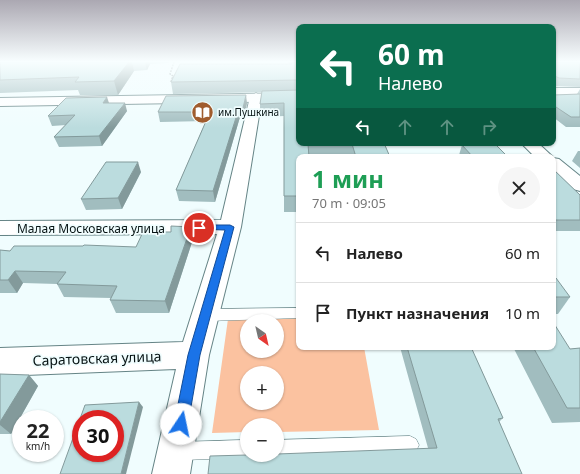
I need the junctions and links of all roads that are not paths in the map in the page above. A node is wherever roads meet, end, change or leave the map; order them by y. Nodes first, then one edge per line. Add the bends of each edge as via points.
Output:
1 (556, 91) edge
2 (580, 92) edge
3 (256, 97) junction
4 (296, 97) edge
5 (0, 102) edge
6 (532, 146) edge
7 (542, 154) edge
8 (556, 165) edge
9 (580, 185) edge
10 (230, 227) junction
11 (0, 228) edge
12 (296, 313) edge
13 (205, 315) junction
14 (194, 355) junction
15 (0, 362) edge
16 (410, 445) dead end
17 (284, 449) edge
18 (240, 450) edge
19 (173, 463) edge

1 - 2 street
3 - 4 street
3 - 5 street
3 - 10 street
6 - 7 street
8 - 9 street
10 - 11 street, Малая Московская улица
10 - 13 street
12 - 13 lane
13 - 14 street
14 - 15 street, Саратовская улица
14 - 19 street
16 - 17 lane
18 - 19 lane

